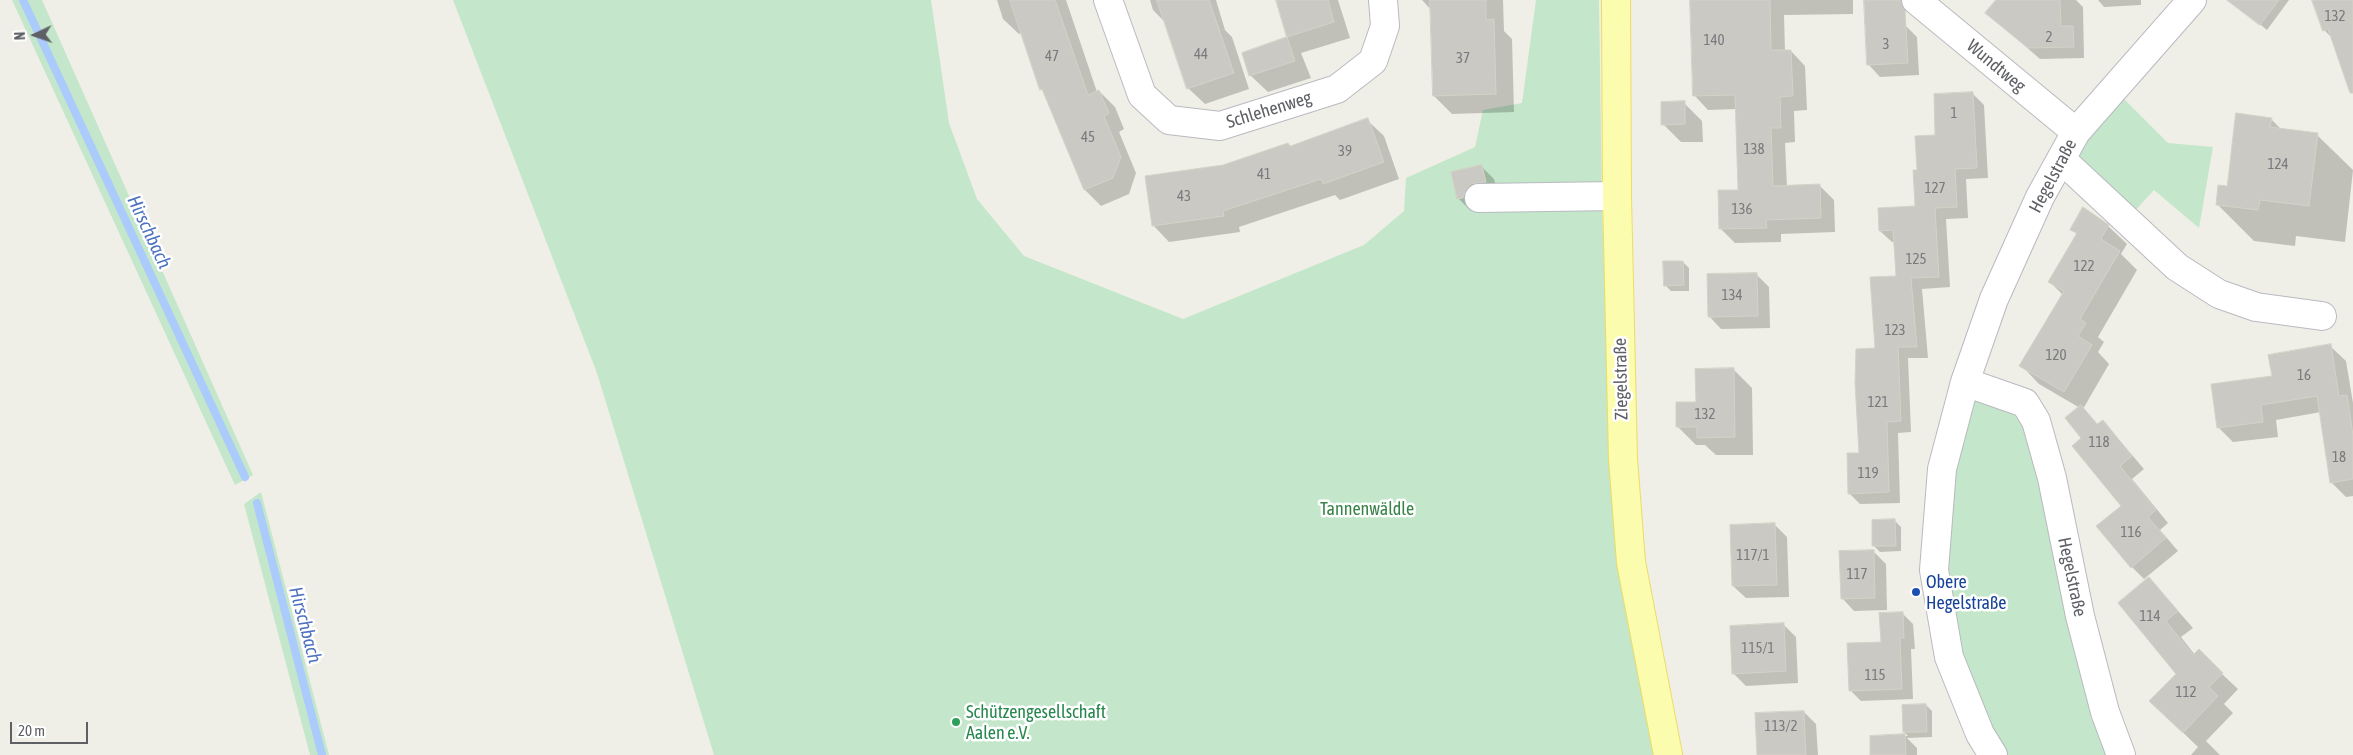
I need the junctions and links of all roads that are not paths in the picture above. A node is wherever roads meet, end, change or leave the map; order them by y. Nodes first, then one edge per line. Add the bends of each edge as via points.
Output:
1 (1108, 0) edge
2 (1384, 0) edge
3 (1616, 0) edge
4 (1916, 0) edge
5 (2192, 0) edge
6 (2076, 132) junction
7 (2061, 159) junction
8 (1617, 196) junction
9 (1479, 198) dead end
10 (2322, 316) dead end
11 (1965, 382) junction
12 (1668, 755) edge
13 (1993, 755) edge
14 (2121, 755) edge

1 - 2 street, Schlehenweg via 1142,95 1169,120 1220,126 1338,89 1373,60 1385,26
3 - 8 main road, Ziegelstraße
4 - 6 street, Wundtweg
5 - 6 street, Hegelstraße
6 - 7 street, Hegelstraße
7 - 10 street via 2176,267 2219,294 2256,307
7 - 11 street, Hegelstraße via 1994,298
8 - 9 street
8 - 12 main road, Ziegelstraße via 1623,459 1631,562
11 - 13 street, Hegelstraße via 1942,469 1934,570 1948,657 1980,734
11 - 14 street, Hegelstraße via 2025,403 2036,421 2052,478 2080,616 2105,712

